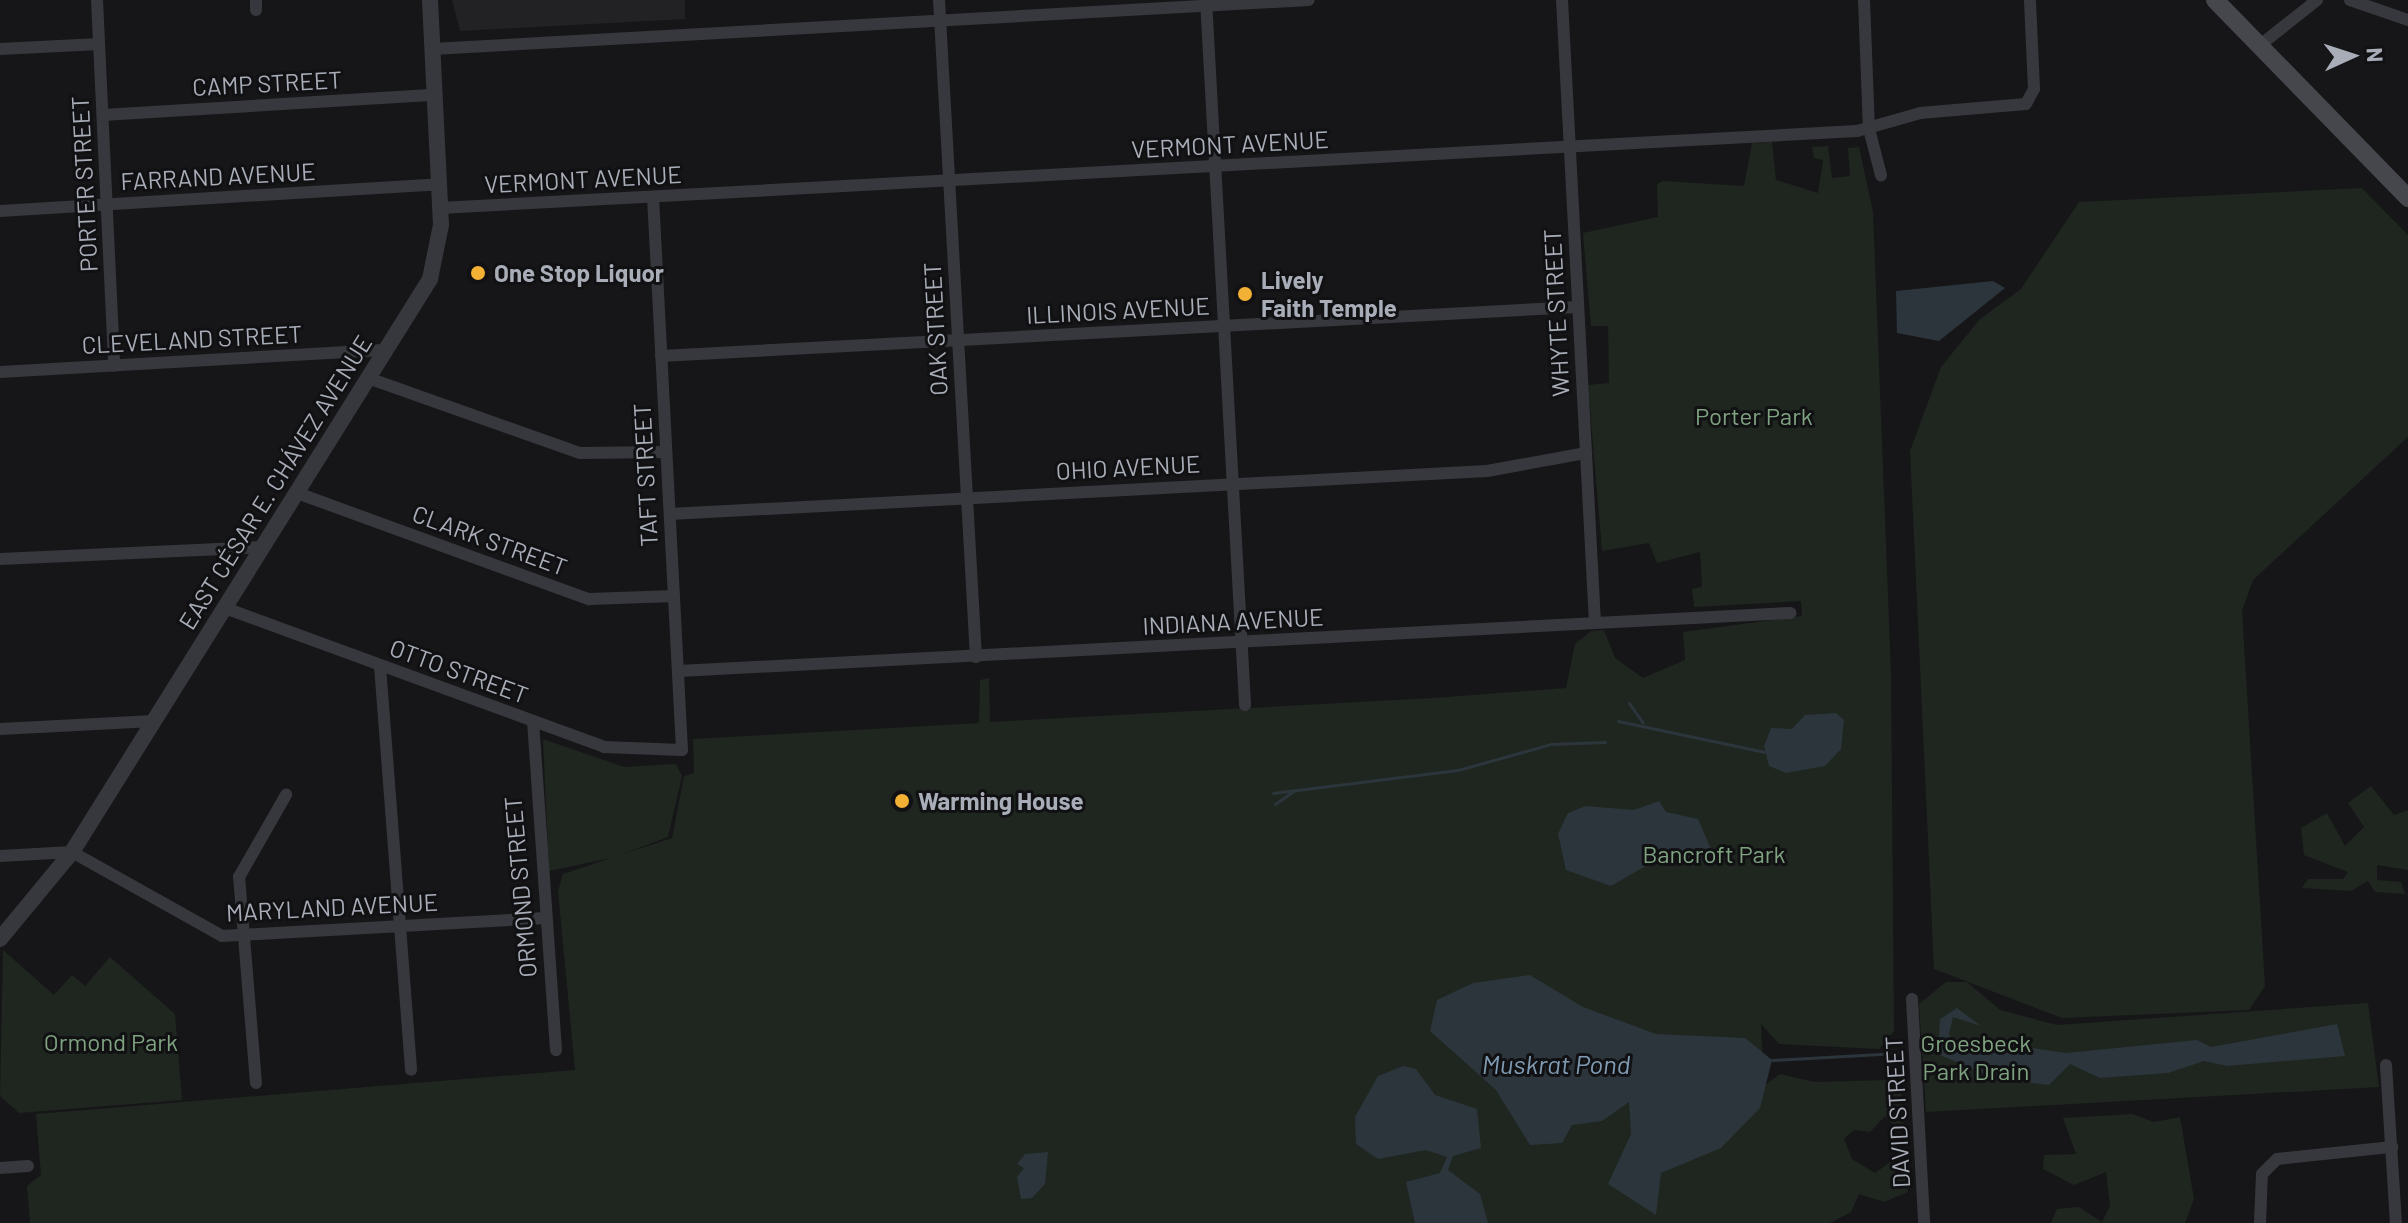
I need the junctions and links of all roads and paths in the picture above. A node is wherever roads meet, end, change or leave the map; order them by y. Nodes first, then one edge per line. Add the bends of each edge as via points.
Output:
1 (97, 0) edge
2 (430, 0) edge
3 (939, 0) edge
4 (1309, 0) edge
5 (1562, 0) edge
6 (1864, 0) edge
7 (2030, 0) edge
8 (2215, 0) edge
9 (2317, 0) edge
10 (2350, 0) edge
11 (1206, 3) edge
12 (2408, 20) edge
13 (940, 21) junction
14 (99, 44) junction
15 (2259, 46) junction
16 (0, 49) edge
17 (432, 49) junction
18 (434, 95) junction
19 (103, 115) junction
20 (1869, 129) junction
21 (1569, 147) junction
22 (1215, 166) junction
23 (1881, 175) dead end
24 (949, 181) junction
25 (439, 184) junction
26 (653, 197) junction
27 (2408, 198) edge
28 (106, 204) junction
29 (440, 208) junction
30 (0, 211) edge
31 (1577, 307) junction
32 (1224, 326) junction
33 (958, 341) junction
34 (386, 350) junction
35 (661, 356) junction
36 (114, 366) junction
37 (0, 372) edge
38 (368, 378) junction
39 (666, 452) junction
40 (1586, 453) junction
41 (1232, 483) junction
42 (297, 493) junction
43 (967, 498) junction
44 (670, 514) junction
45 (263, 547) junction
46 (0, 559) edge
47 (674, 596) junction
48 (225, 608) junction
49 (1790, 613) dead end
50 (1595, 623) junction
51 (1241, 643) junction
52 (976, 657) junction
53 (380, 666) junction
54 (679, 671) junction
55 (1245, 705) dead end
56 (154, 721) junction
57 (533, 721) junction
58 (0, 729) edge
59 (682, 750) joint
60 (286, 795) dead end
61 (72, 852) junction
62 (0, 856) edge
63 (545, 918) junction
64 (398, 926) junction
65 (244, 935) junction
66 (0, 939) edge
67 (1912, 999) dead end
68 (556, 1050) dead end
69 (2386, 1065) dead end
70 (411, 1070) dead end
71 (256, 1083) dead end
72 (2392, 1147) junction
73 (28, 1166) dead end
74 (0, 1168) edge
75 (1924, 1223) edge
76 (2260, 1223) edge
77 (2396, 1223) edge

1 - 14 street, PORTER STREET
2 - 17 street, EAST CÉSAR E. CHÁVEZ AVENUE
3 - 13 street, OAK STREET
4 - 11 street
5 - 21 street, WHYTE STREET
6 - 20 street
7 - 20 street, VERMONT AVENUE via 2034,89 2019,107 1920,113
8 - 15 main road
9 - 15 street
10 - 12 street
11 - 13 street
11 - 22 street
13 - 17 street
13 - 24 street, OAK STREET
14 - 16 street
14 - 19 street, PORTER STREET
15 - 27 main road
17 - 18 street, EAST CÉSAR E. CHÁVEZ AVENUE
18 - 19 street, CAMP STREET
18 - 25 street, EAST CÉSAR E. CHÁVEZ AVENUE
19 - 28 street, PORTER STREET
20 - 21 street, VERMONT AVENUE
20 - 23 street
21 - 22 street, VERMONT AVENUE
21 - 31 street, WHYTE STREET
22 - 24 street, VERMONT AVENUE
22 - 32 street
24 - 26 street, VERMONT AVENUE
24 - 33 street, OAK STREET
25 - 28 street, FARRAND AVENUE
25 - 29 street, EAST CÉSAR E. CHÁVEZ AVENUE
26 - 29 street, VERMONT AVENUE
26 - 35 street, TAFT STREET
28 - 30 street, FARRAND AVENUE
28 - 36 street, PORTER STREET
29 - 34 street, EAST CÉSAR E. CHÁVEZ AVENUE via 430,279
31 - 32 street, ILLINOIS AVENUE
31 - 40 street, WHYTE STREET
32 - 33 street, ILLINOIS AVENUE
32 - 41 street
33 - 35 street, ILLINOIS AVENUE
33 - 43 street, OAK STREET
34 - 36 street, CLEVELAND STREET
34 - 38 street, EAST CÉSAR E. CHÁVEZ AVENUE
35 - 39 street, TAFT STREET
36 - 37 street, CLEVELAND STREET
38 - 39 street via 580,453
38 - 42 street, EAST CÉSAR E. CHÁVEZ AVENUE
39 - 44 street, TAFT STREET
40 - 41 street, OHIO AVENUE via 1487,471
40 - 50 street, WHYTE STREET
41 - 43 street, OHIO AVENUE
41 - 51 street
42 - 45 street, EAST CÉSAR E. CHÁVEZ AVENUE
42 - 47 street, CLARK STREET via 589,599
43 - 44 street, OHIO AVENUE
43 - 52 street, OAK STREET
44 - 47 street, TAFT STREET
45 - 46 street
45 - 48 street, EAST CÉSAR E. CHÁVEZ AVENUE
47 - 54 street, TAFT STREET
48 - 53 street, OTTO STREET
48 - 56 street, EAST CÉSAR E. CHÁVEZ AVENUE
49 - 50 street, INDIANA AVENUE
50 - 51 street, INDIANA AVENUE
51 - 52 street, INDIANA AVENUE
51 - 55 street
52 - 54 street, INDIANA AVENUE
53 - 57 street, OTTO STREET
53 - 64 street
54 - 59 street, TAFT STREET
56 - 58 street
56 - 61 street, EAST CÉSAR E. CHÁVEZ AVENUE
57 - 59 street, OTTO STREET via 621,752
57 - 63 street, ORMOND STREET
60 - 65 street via 240,868
61 - 62 street
61 - 65 street, MARYLAND AVENUE via 203,931
61 - 66 street, EAST CÉSAR E. CHÁVEZ AVENUE
63 - 64 street, MARYLAND AVENUE
63 - 68 street, ORMOND STREET
64 - 65 street, MARYLAND AVENUE
64 - 70 street
65 - 71 street
67 - 75 street, DAVID STREET
69 - 72 street
72 - 76 street via 2277,1159 2262,1174
72 - 77 street
73 - 74 street

